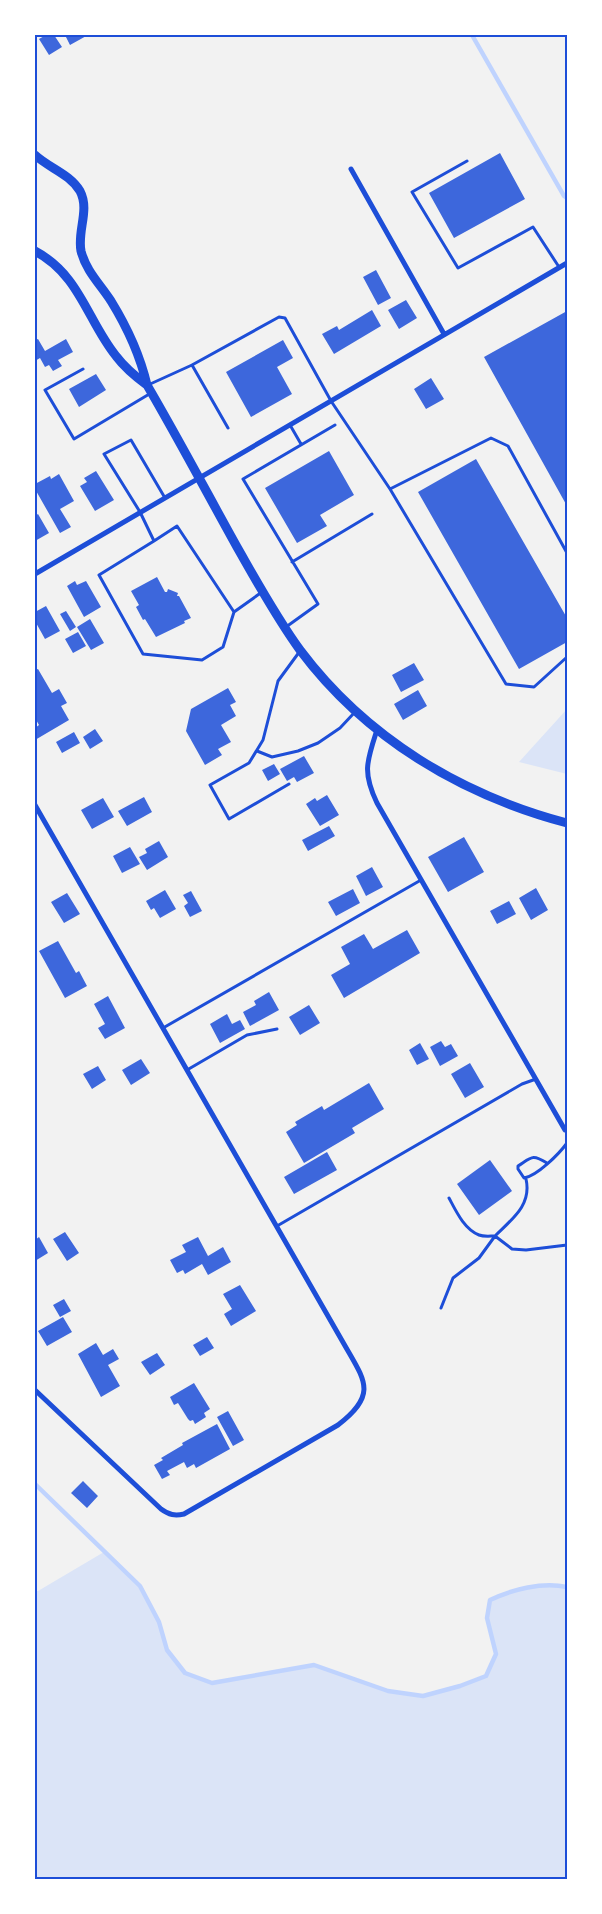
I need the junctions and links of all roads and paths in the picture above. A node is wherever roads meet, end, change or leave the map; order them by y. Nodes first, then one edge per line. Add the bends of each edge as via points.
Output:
1 (35, 155) edge
2 (467, 161) dead end
3 (351, 168) dead end
4 (35, 251) edge
5 (567, 263) edge
6 (559, 267) junction
7 (444, 334) junction
8 (192, 365) junction
9 (83, 369) dead end
10 (150, 389) junction
11 (331, 401) junction
12 (290, 424) junction
13 (335, 425) dead end
14 (228, 428) dead end
15 (301, 444) junction
16 (199, 478) junction
17 (390, 489) junction
18 (165, 498) junction
19 (140, 512) junction
20 (372, 514) dead end
21 (154, 541) junction
22 (567, 553) edge
23 (292, 562) junction
24 (35, 574) edge
25 (262, 592) junction
26 (234, 612) junction
27 (285, 629) junction
28 (300, 651) junction
29 (567, 657) edge
30 (356, 712) junction
31 (376, 730) junction
32 (257, 750) junction
33 (289, 784) dead end
34 (35, 805) edge
35 (567, 823) edge
36 (421, 880) junction
37 (163, 1028) junction
38 (277, 1028) dead end
39 (187, 1070) junction
40 (536, 1079) junction
41 (566, 1130) edge
42 (567, 1143) edge
43 (548, 1163) junction
44 (526, 1179) junction
45 (449, 1198) dead end
46 (277, 1226) junction
47 (495, 1236) junction
48 (567, 1245) edge
49 (441, 1308) dead end
50 (35, 1390) edge

1 - 10 main road via 69,178 79,190 84,204 80,242 84,262 133,342
2 - 6 lane via 412,192 458,268 533,227
3 - 7 street
4 - 10 main road via 69,279 116,356
5 - 6 street
6 - 7 street
7 - 11 street
8 - 10 lane
8 - 11 lane via 279,317 285,318
8 - 14 lane
9 - 10 lane via 45,390 74,439
10 - 16 main road
11 - 12 street
11 - 17 lane
12 - 15 lane
12 - 16 street
13 - 15 lane
15 - 23 lane via 243,479
16 - 18 street
16 - 25 main road
17 - 22 lane via 491,438 508,446
17 - 29 lane via 506,684 534,687
18 - 19 street
18 - 19 lane via 131,440 104,454
19 - 21 lane
19 - 24 street
20 - 23 lane
21 - 26 lane via 177,526
21 - 26 lane via 99,575 143,654 202,660 223,647
23 - 27 lane via 318,604
25 - 26 lane
25 - 27 main road
27 - 28 main road
28 - 30 main road
28 - 32 lane via 278,681 263,740
30 - 31 main road
30 - 32 lane via 318,743 298,751 272,758
31 - 35 main road via 455,782 512,806
31 - 36 street via 368,758 367,779
32 - 33 lane via 249,764 210,785 229,819
34 - 37 street
36 - 37 lane
36 - 40 street
37 - 39 street
38 - 39 lane via 247,1035
39 - 46 street
40 - 41 street
40 - 46 lane via 522,1084
41 - 42 lane
42 - 43 lane
43 - 44 lane
43 - 44 lane via 536,1156 518,1166
44 - 47 lane via 529,1190 522,1209
45 - 47 lane via 471,1230 480,1236
46 - 50 street via 364,1385 364,1396 355,1411 338,1424 177,1516 161,1509
47 - 48 lane via 512,1249
47 - 49 lane via 479,1258 453,1278

